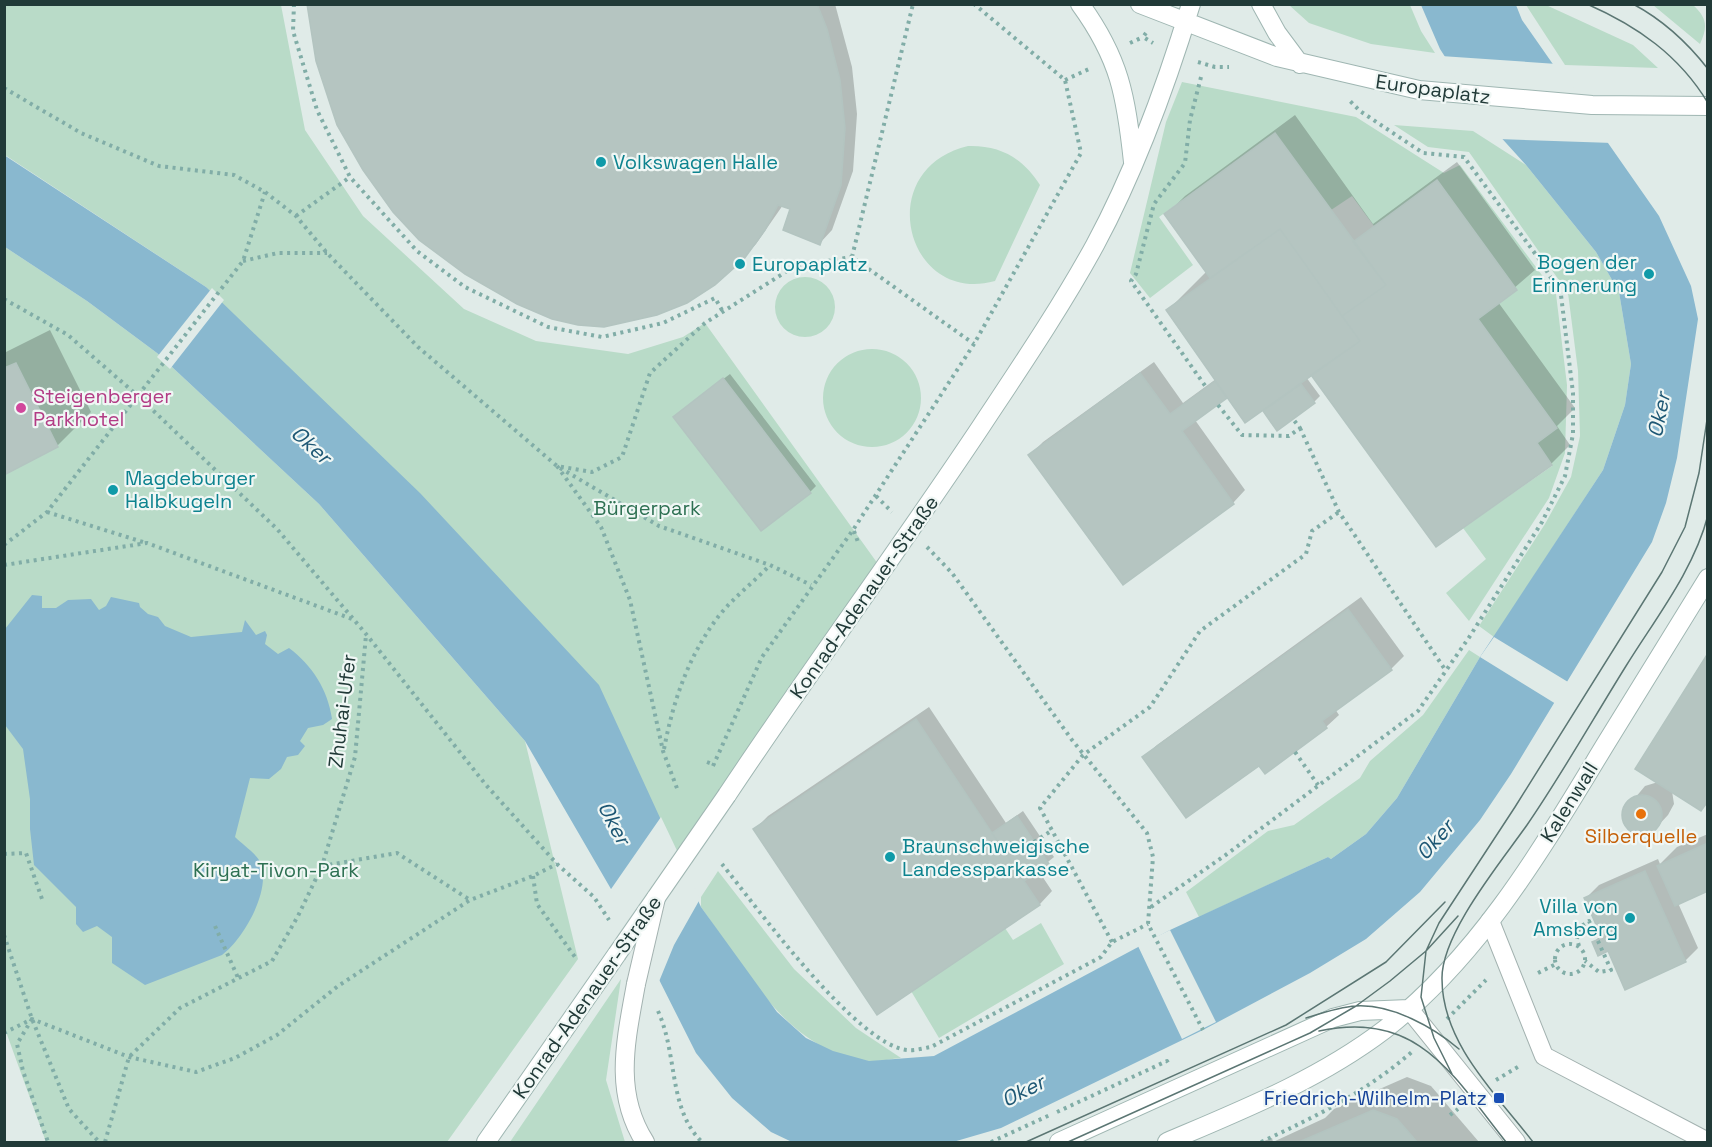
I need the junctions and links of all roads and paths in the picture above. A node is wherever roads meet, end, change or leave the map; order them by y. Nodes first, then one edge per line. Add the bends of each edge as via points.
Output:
1 (294, 4) edge
2 (913, 4) edge
3 (974, 4) edge
4 (1080, 4) edge
5 (1140, 4) edge
6 (1261, 4) edge
7 (1189, 13) edge
8 (1300, 64) junction
9 (1094, 68) dead end
10 (1201, 77) dead end
11 (1065, 80) junction
12 (4, 88) edge
13 (1348, 100) dead end
14 (1703, 105) edge
15 (1134, 163) junction
16 (350, 177) junction
17 (265, 192) junction
18 (296, 216) junction
19 (327, 253) junction
20 (852, 257) junction
21 (243, 261) junction
22 (4, 299) edge
23 (723, 312) junction
24 (974, 344) junction
25 (1206, 387) dead end
26 (138, 396) junction
27 (1218, 405) dead end
28 (1293, 419) dead end
29 (1300, 428) junction
30 (557, 466) junction
31 (46, 512) junction
32 (1339, 512) junction
33 (854, 530) junction
34 (910, 532) junction
35 (147, 543) junction
36 (4, 545) edge
37 (859, 545) dead end
38 (4, 565) edge
39 (770, 565) junction
40 (1707, 578) edge
41 (811, 585) junction
42 (353, 619) junction
43 (366, 634) junction
44 (1446, 671) junction
45 (663, 751) junction
46 (1295, 752) dead end
47 (1083, 755) junction
48 (707, 762) dead end
49 (714, 765) junction
50 (719, 767) dead end
51 (710, 772) dead end
52 (1318, 785) junction
53 (678, 791) dead end
54 (1051, 831) junction
55 (1034, 842) dead end
56 (4, 854) edge
57 (557, 864) junction
58 (722, 864) dead end
59 (322, 866) junction
60 (533, 876) junction
61 (657, 897) junction
62 (42, 899) dead end
63 (470, 900) junction
64 (1151, 907) junction
65 (1490, 921) junction
66 (611, 923) dead end
67 (1148, 924) junction
68 (215, 926) dead end
69 (4, 935) edge
70 (1112, 942) junction
71 (1579, 946) junction
72 (575, 957) dead end
73 (1585, 961) junction
74 (1556, 964) junction
75 (1545, 969) dead end
76 (238, 980) junction
77 (657, 1009) dead end
78 (1409, 1009) junction
79 (32, 1019) junction
80 (1203, 1030) dead end
81 (4, 1033) edge
82 (1431, 1035) junction
83 (129, 1057) junction
84 (1167, 1061) dead end
85 (1707, 1142) edge
86 (48, 1143) edge
87 (99, 1143) edge
88 (105, 1143) edge
89 (486, 1143) edge
90 (645, 1143) edge
91 (702, 1143) edge
92 (991, 1143) edge
93 (1059, 1143) edge
94 (1167, 1143) edge
95 (1261, 1143) edge
96 (1516, 1143) edge

1 - 16 path via 293,31 317,110
2 - 20 path
3 - 11 path
4 - 15 main road via 1116,64 1126,99
5 - 7 main road, Europaplatz
6 - 8 main road
7 - 8 main road, Europaplatz
7 - 15 main road, Konrad-Adenauer-Straße
8 - 14 main road, Europaplatz via 1454,94 1592,105
9 - 11 path
10 - 25 path via 1185,163 1154,204 1137,274 1131,281
11 - 24 path via 1081,153
12 - 17 path via 81,133 159,166 234,175
13 - 44 path via 1423,153 1464,157 1561,295 1573,393 1573,434 1566,476 1542,522
15 - 34 main road, Konrad-Adenauer-Straße via 1057,312
16 - 18 path
16 - 23 path via 417,251 465,287 548,327 602,337 663,323 715,298
17 - 18 path
17 - 21 path
18 - 19 path
19 - 21 path via 278,253
19 - 30 path via 418,347
20 - 23 path via 795,266
20 - 24 path
21 - 26 path
22 - 26 path via 68,335
23 - 30 path via 650,372 622,457 592,472
24 - 33 path
26 - 31 path
26 - 42 path via 277,529
27 - 29 path via 1242,435 1289,436
28 - 29 path
29 - 32 path
30 - 39 path via 659,526
30 - 45 path via 601,527 630,600
31 - 35 path
31 - 36 path
32 - 44 path
32 - 47 path via 1312,531 1306,554 1200,631 1150,707
33 - 37 path
33 - 41 path
34 - 47 path via 952,573
34 - 61 main road, Konrad-Adenauer-Straße, bridge
35 - 38 path
35 - 42 path
39 - 41 path
39 - 45 path via 716,620 686,669 671,710
40 - 65 main road, Kalenwall via 1585,779
41 - 49 path via 762,657
42 - 43 path
43 - 57 path via 486,785
43 - 59 path, Zhuhai-Ufer via 355,757
44 - 52 path via 1418,711
45 - 53 path
46 - 52 path
47 - 54 path via 1040,808
47 - 64 path via 1147,833 1153,857
48 - 49 path
49 - 50 path
49 - 51 path
52 - 64 path
54 - 55 path
54 - 70 path
56 - 62 path via 26,853
57 - 60 path
57 - 66 path via 594,897
58 - 70 path via 828,994 858,1022 907,1051 931,1047 1101,957
59 - 63 path via 397,853
59 - 76 path, Zhuhai-Ufer via 272,961
60 - 63 path
60 - 72 path via 537,904
61 - 89 main road, Konrad-Adenauer-Straße, bridge
61 - 90 main road, bridge via 636,984 623,1072 627,1104
63 - 83 path via 338,986 277,1035 235,1058 196,1072
64 - 67 path
65 - 78 main road, Kalenwall via 1442,978
65 - 85 main road via 1544,1056
67 - 70 path
67 - 80 path
68 - 76 path
69 - 79 path
71 - 73 path
71 - 73 path via 1579,928 1589,921 1611,970 1599,972
71 - 74 path via 1564,944 1555,956
73 - 74 path via 1582,968 1568,974
74 - 75 path
76 - 83 path, Zhuhai-Ufer via 180,1008
77 - 91 path via 672,1053 679,1106 690,1131
78 - 82 main road
78 - 93 main road via 1360,1011 1333,1018
78 - 94 main road, Kalenwall via 1328,1068
79 - 81 path
79 - 83 path
79 - 86 path via 17,1044
79 - 87 path via 69,1108
82 - 95 path via 1394,1068 1347,1100
82 - 96 main road
83 - 88 path
84 - 92 path

